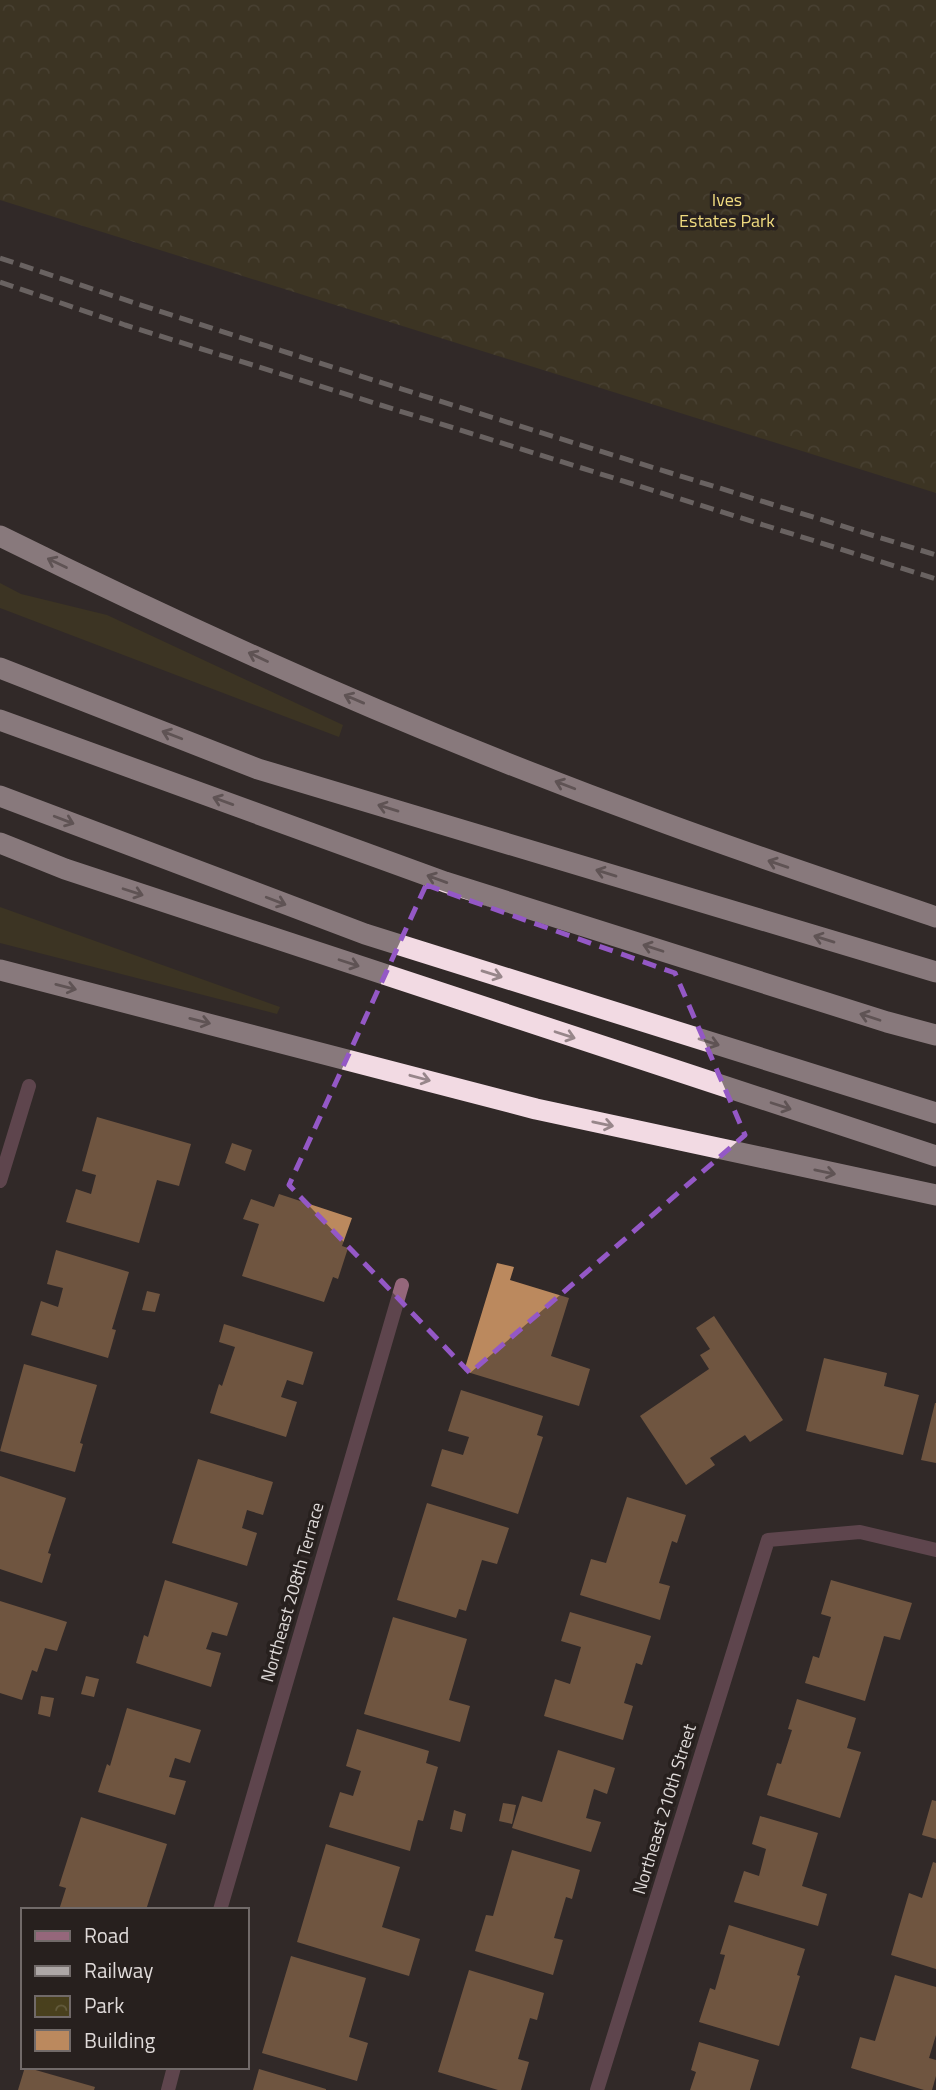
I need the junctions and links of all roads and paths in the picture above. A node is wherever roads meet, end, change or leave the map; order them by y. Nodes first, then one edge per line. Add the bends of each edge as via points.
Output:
1 (0, 536) edge
2 (0, 668) edge
3 (0, 720) edge
4 (0, 796) edge
5 (0, 843) edge
6 (936, 917) edge
7 (0, 970) edge
8 (936, 972) edge
9 (936, 1035) edge
10 (29, 1086) dead end
11 (936, 1113) edge
12 (936, 1156) edge
13 (0, 1181) edge
14 (936, 1195) edge
15 (401, 1285) dead end
16 (936, 1550) edge
17 (221, 1908) edge
18 (173, 2069) edge
19 (168, 2090) edge
20 (597, 2090) edge

6 -> 1 highway via 532,773 320,685
8 -> 2 highway via 258,769
9 -> 3 highway via 445,882
4 -> 11 highway via 365,934
5 -> 12 highway via 65,869
7 -> 14 highway via 536,1110
10 - 13 street
15 - 17 street, Northeast 208th Terrace
16 - 20 street, Northeast 210th Street via 860,1532 768,1540
18 - 19 street

